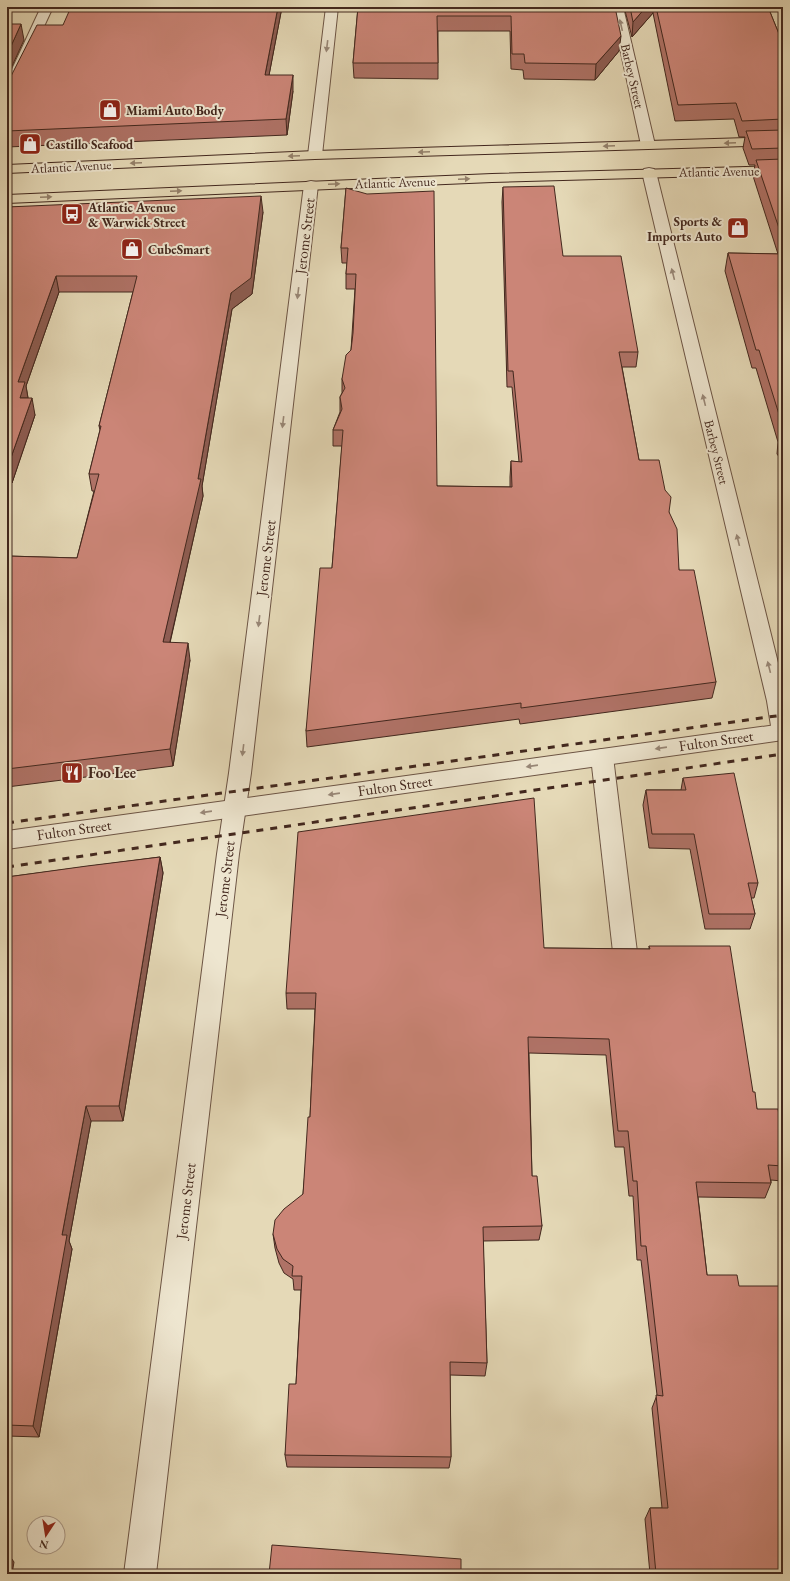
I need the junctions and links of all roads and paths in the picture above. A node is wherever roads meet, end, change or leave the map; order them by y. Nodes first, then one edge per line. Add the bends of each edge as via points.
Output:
1 (47, 7) edge
2 (332, 7) edge
3 (617, 7) edge
4 (7, 92) edge
5 (783, 141) edge
6 (648, 145) junction
7 (315, 155) junction
8 (7, 169) edge
9 (783, 170) edge
10 (648, 172) junction
11 (312, 185) junction
12 (7, 199) edge
13 (783, 732) edge
14 (602, 757) junction
15 (235, 808) junction
16 (7, 840) edge
17 (625, 952) edge
18 (140, 1574) edge

1 - 4 street
2 -> 7 street
6 -> 3 street, Barbey Street
5 -> 6 main road, Atlantic Avenue
6 -> 7 main road, Atlantic Avenue
7 -> 8 main road, Atlantic Avenue
9 - 10 main road, Atlantic Avenue
11 -> 10 main road, Atlantic Avenue
13 -> 10 street, Barbey Street
12 -> 11 main road, Atlantic Avenue
11 -> 15 street, Jerome Street
13 -> 14 street, Fulton Street
14 -> 15 street, Fulton Street
14 - 17 street
15 -> 16 street, Fulton Street
15 - 18 street, Jerome Street

